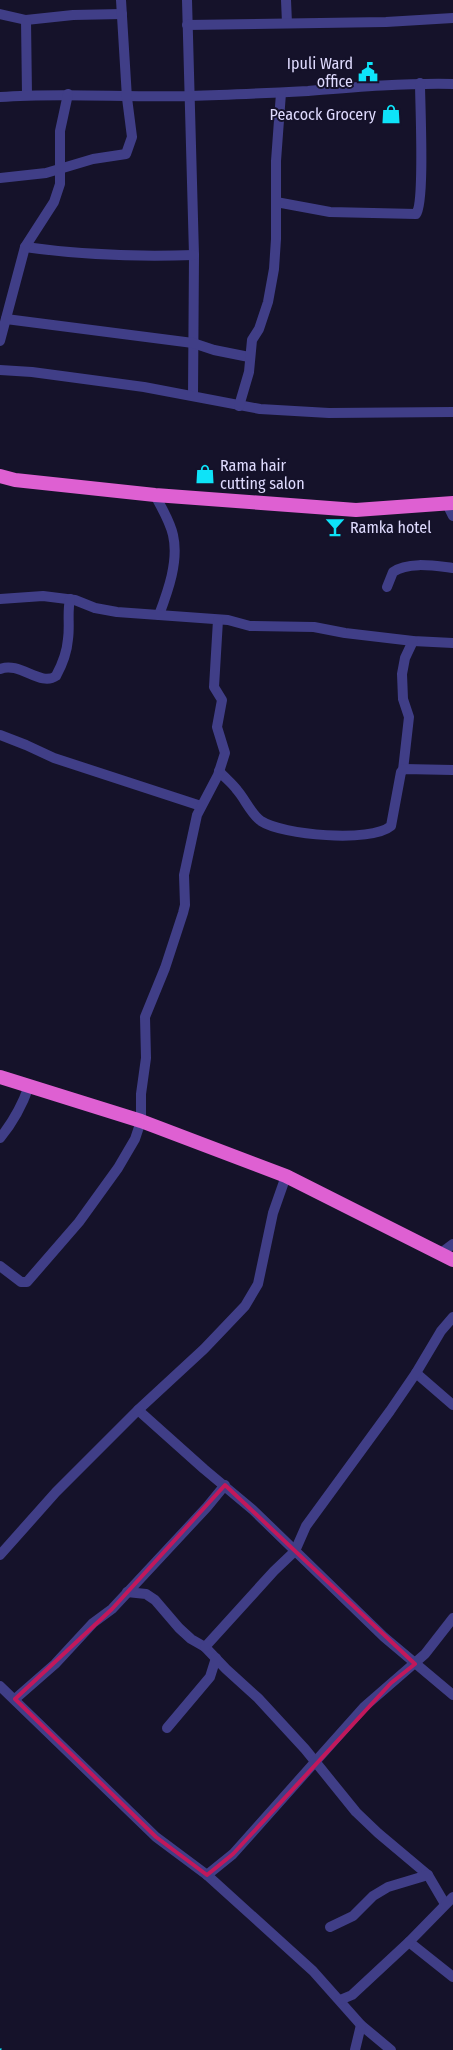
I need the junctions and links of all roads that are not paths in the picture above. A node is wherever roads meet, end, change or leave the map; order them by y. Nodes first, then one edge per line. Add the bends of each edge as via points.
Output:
1 (121, 0) edge
2 (187, 0) edge
3 (286, 0) edge
4 (0, 14) edge
5 (122, 14) junction
6 (453, 18) edge
7 (26, 20) junction
8 (288, 23) junction
9 (187, 25) junction
10 (420, 83) junction
11 (453, 84) edge
12 (281, 92) junction
13 (68, 94) junction
14 (27, 95) junction
15 (188, 96) junction
16 (0, 97) edge
17 (127, 98) junction
18 (60, 170) junction
19 (0, 178) edge
20 (276, 202) junction
21 (24, 247) junction
22 (194, 255) junction
23 (6, 319) junction
24 (0, 341) edge
25 (193, 343) junction
26 (250, 357) junction
27 (0, 370) edge
28 (193, 395) junction
29 (239, 406) junction
30 (453, 412) edge
31 (0, 476) edge
32 (15, 480) junction
33 (0, 481) edge
34 (155, 495) junction
35 (451, 508) edge
36 (453, 568) edge
37 (387, 587) dead end
38 (0, 598) edge
39 (70, 600) junction
40 (159, 615) junction
41 (218, 620) junction
42 (413, 641) junction
43 (453, 643) edge
44 (0, 669) edge
45 (0, 735) edge
46 (403, 770) junction
47 (453, 770) edge
48 (219, 771) junction
49 (201, 806) junction
50 (0, 1077) edge
51 (29, 1086) junction
52 (141, 1121) junction
53 (0, 1138) edge
54 (286, 1176) junction
55 (453, 1244) edge
56 (447, 1257) edge
57 (0, 1266) edge
58 (453, 1317) edge
59 (416, 1373) junction
60 (453, 1405) edge
61 (138, 1410) junction
62 (224, 1485) junction
63 (295, 1551) junction
64 (0, 1555) edge
65 (126, 1592) junction
66 (453, 1618) edge
67 (205, 1647) junction
68 (216, 1658) junction
69 (415, 1664) junction
70 (0, 1686) edge
71 (453, 1695) edge
72 (15, 1699) junction
73 (167, 1728) dead end
74 (317, 1762) junction
75 (207, 1875) junction
76 (428, 1875) junction
77 (449, 1901) edge
78 (330, 1927) dead end
79 (409, 1942) junction
80 (453, 1977) edge
81 (340, 2000) junction
82 (361, 2025) junction
83 (355, 2050) edge
84 (391, 2050) edge

1 - 5 street
2 - 9 street
3 - 8 street
4 - 7 street
5 - 7 street
5 - 17 street
6 - 8 street
7 - 14 street
8 - 9 street
9 - 15 street
10 - 11 street
10 - 12 street
10 - 20 street via 421,160 417,213 330,212
12 - 15 street
12 - 20 street
13 - 14 street
13 - 17 street
13 - 18 street via 60,131
14 - 16 street
15 - 17 street
15 - 22 street
17 - 18 street via 132,137 126,154 93,159
18 - 19 street
18 - 21 street via 60,184 54,202
20 - 26 street via 274,269 268,302 252,340
21 - 22 street via 108,255
21 - 23 street
22 - 25 street
23 - 24 street
23 - 25 street
25 - 26 street
25 - 28 street
26 - 29 street via 247,383
27 - 28 street via 144,386
28 - 29 street
29 - 30 street via 329,413
31 - 32 highway
32 - 33 highway
32 - 34 highway
34 - 35 highway via 356,510
34 - 40 street via 174,541 174,561
36 - 37 street via 402,567 393,572
38 - 39 street via 43,596
39 - 40 street via 104,610
39 - 44 street via 68,639 56,676 48,679 14,667
40 - 41 street
41 - 42 street via 250,626 314,627
41 - 48 street via 214,687 222,700 217,727 224,753
42 - 43 street
42 - 46 street via 402,674 403,699 409,717
45 - 49 street via 54,758
46 - 47 street
46 - 48 street via 391,826 380,832 348,835 300,832 264,822 256,817 237,789
48 - 49 street
49 - 52 street via 184,875 185,906 145,1020 146,1058
50 - 51 highway
51 - 52 highway
51 - 53 street via 14,1120
52 - 54 highway
52 - 57 street via 114,1174 28,1282 20,1282
54 - 56 highway
54 - 61 street via 272,1213 258,1284 248,1300 237,1316
55 - 56 street
58 - 59 street
59 - 60 street
59 - 63 street via 306,1526
61 - 62 street
61 - 64 street via 56,1492
62 - 63 street
62 - 65 street
63 - 67 street
63 - 69 street
65 - 67 street via 146,1594 155,1600 179,1628
65 - 72 street via 55,1664
66 - 69 street
67 - 68 street
68 - 73 street via 210,1677
68 - 74 street
69 - 71 street
69 - 74 street via 364,1708
70 - 72 street
72 - 75 street via 156,1837
74 - 75 street via 233,1854
74 - 76 street via 356,1812
75 - 81 street via 313,1971
76 - 77 street
76 - 78 street via 388,1887 373,1896 353,1916
77 - 79 street
79 - 80 street
79 - 81 street via 352,1995
81 - 82 street
82 - 83 street
82 - 84 street

